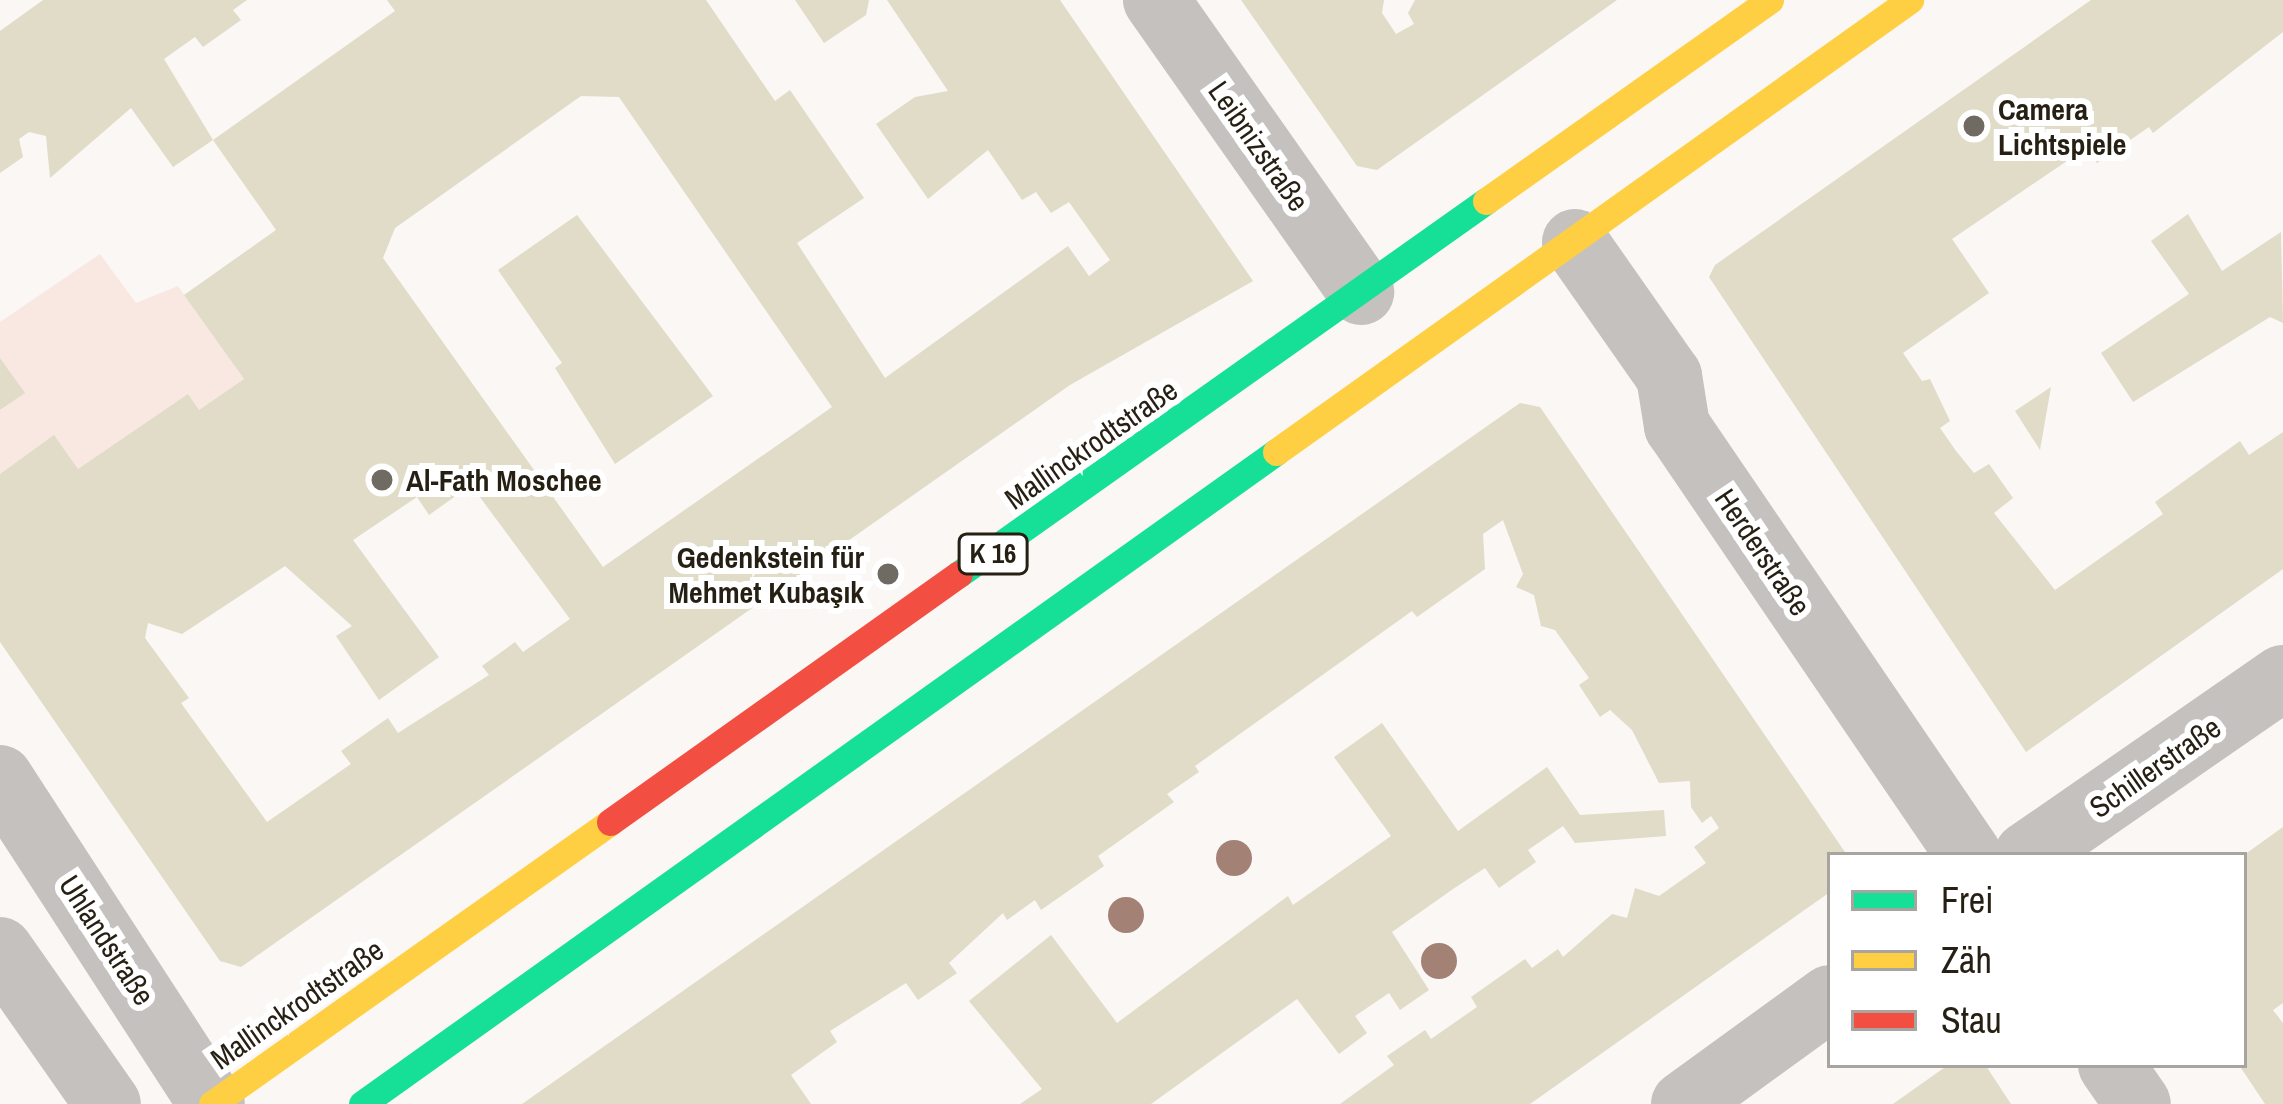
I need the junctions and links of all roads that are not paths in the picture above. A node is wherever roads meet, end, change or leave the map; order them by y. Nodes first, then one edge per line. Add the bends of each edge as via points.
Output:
1 (1156, 0) edge
2 (1770, 0) edge
3 (1910, 0) edge
4 (1576, 242) junction
5 (1361, 292) junction
6 (2283, 678) edge
7 (0, 778) edge
8 (1967, 852) edge
9 (2031, 852) edge
10 (0, 950) edge
11 (1827, 1000) edge
12 (2113, 1068) edge
13 (108, 1104) edge
14 (212, 1104) edge
15 (362, 1104) edge
16 (1684, 1104) edge
17 (2138, 1104) edge

1 - 5 street, Leibnizstraße
2 - 5 main road, Mallinckrodtstraße / K 16
3 - 4 main road
4 - 8 street, Herderstraße via 1670,376 1677,426
4 - 15 main road
5 - 14 main road, Mallinckrodtstraße / K 16
6 - 9 street, Schillerstraße
7 - 14 street, Uhlandstraße
10 - 13 street
11 - 16 street
12 - 17 street

